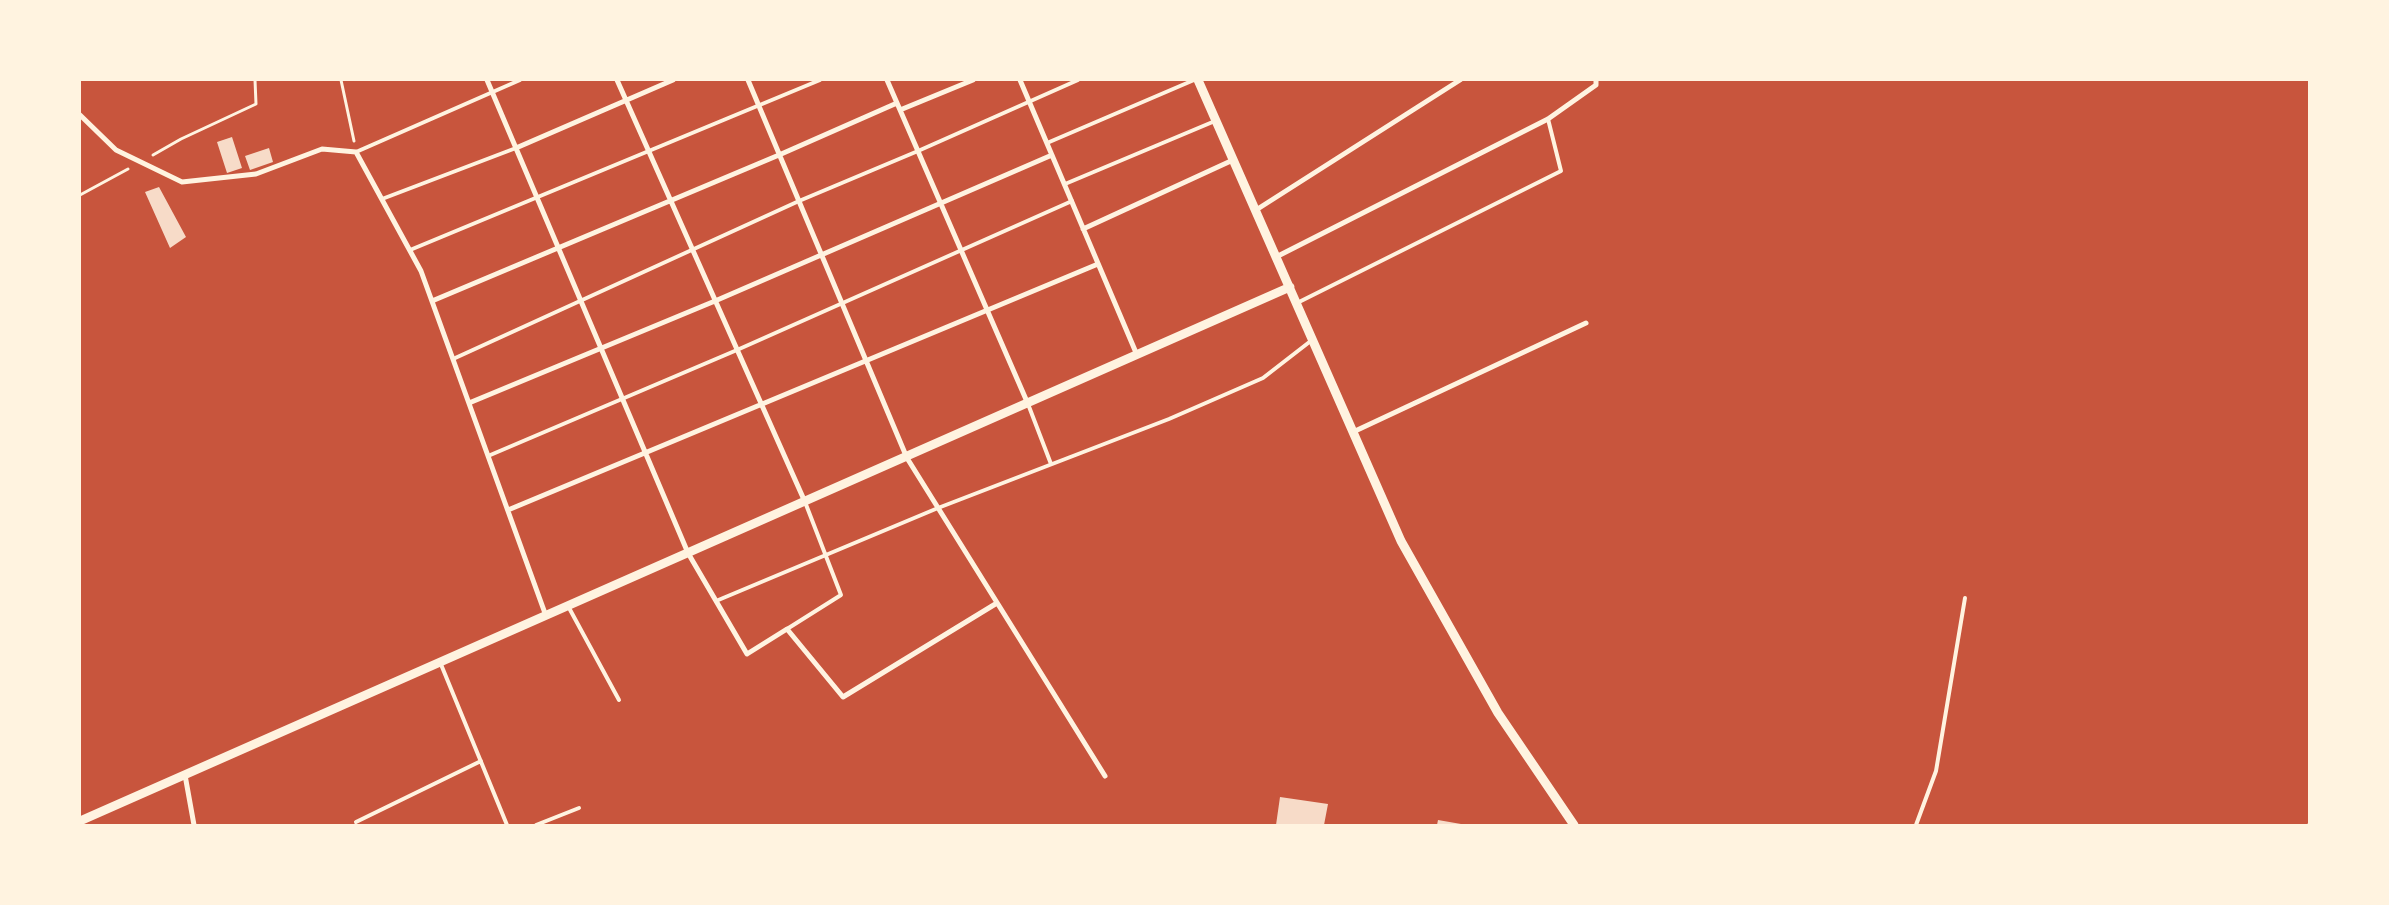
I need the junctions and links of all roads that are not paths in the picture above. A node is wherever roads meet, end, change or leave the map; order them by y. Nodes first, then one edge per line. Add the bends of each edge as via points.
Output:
1 (487, 80) edge
2 (520, 80) edge
3 (617, 80) edge
4 (674, 80) edge
5 (748, 80) edge
6 (820, 80) edge
7 (887, 80) edge
8 (973, 80) edge
9 (1020, 80) edge
10 (1078, 80) edge
11 (1194, 80) edge
12 (1198, 80) edge
13 (1460, 80) edge
14 (1596, 80) edge
15 (492, 92) junction
16 (626, 100) junction
17 (1030, 101) junction
18 (896, 102) junction
19 (758, 106) junction
20 (900, 110) junction
21 (80, 115) edge
22 (1548, 119) junction
23 (1216, 121) junction
24 (1047, 143) junction
25 (516, 148) junction
26 (648, 151) junction
27 (918, 151) junction
28 (356, 152) junction
29 (779, 155) junction
30 (1052, 155) junction
31 (1234, 160) junction
32 (1065, 184) junction
33 (537, 198) junction
34 (382, 199) junction
35 (670, 201) junction
36 (799, 201) junction
37 (1072, 201) junction
38 (940, 203) junction
39 (1256, 210) junction
40 (1083, 228) junction
41 (559, 248) junction
42 (410, 250) junction
43 (692, 250) junction
44 (961, 250) junction
45 (821, 255) junction
46 (1276, 257) junction
47 (1098, 264) junction
48 (1290, 287) junction
49 (580, 299) junction
50 (432, 301) junction
51 (715, 301) junction
52 (842, 303) junction
53 (1297, 303) junction
54 (987, 310) junction
55 (1586, 323) dead end
56 (1313, 340) junction
57 (601, 348) junction
58 (737, 350) junction
59 (1137, 356) junction
60 (453, 359) junction
61 (866, 361) junction
62 (622, 399) junction
63 (469, 403) junction
64 (761, 404) junction
65 (1028, 404) junction
66 (1353, 432) junction
67 (646, 452) junction
68 (488, 456) junction
69 (907, 458) junction
70 (1051, 464) junction
71 (805, 502) junction
72 (938, 508) junction
73 (508, 510) junction
74 (688, 554) junction
75 (826, 555) junction
76 (1965, 598) dead end
77 (716, 601) junction
78 (997, 603) junction
79 (568, 606) junction
80 (546, 616) junction
81 (787, 629) junction
82 (440, 662) junction
83 (619, 700) dead end
84 (481, 761) junction
85 (185, 775) junction
86 (1105, 776) dead end
87 (579, 808) dead end
88 (80, 821) edge
89 (356, 822) dead end
90 (194, 825) edge
91 (507, 825) edge
92 (536, 825) edge
93 (1574, 825) edge
94 (1916, 825) edge

1 - 15 street
2 - 15 lane
3 - 16 street
4 - 16 street
5 - 19 street
6 - 19 lane
7 - 18 street
8 - 20 street
9 - 17 street
10 - 17 lane
11 - 24 lane
12 - 23 street
13 - 39 street
14 - 22 street via 1596,85
15 - 25 street
15 - 28 lane
16 - 25 street
16 - 26 street
17 - 24 street
17 - 27 lane
18 - 20 street
18 - 29 street
19 - 26 lane
19 - 29 street
20 - 27 street
21 - 28 street via 116,150 182,182 256,174 322,149
22 - 46 street
22 - 53 lane via 1561,171
23 - 31 street
23 - 32 lane
24 - 30 street
25 - 33 street
25 - 34 lane
26 - 33 lane
26 - 35 street
27 - 36 lane
27 - 38 street
28 - 34 street
29 - 35 street
29 - 36 street
30 - 32 street
30 - 38 street
31 - 39 street
31 - 40 street
32 - 37 street
33 - 41 street
33 - 42 lane
34 - 42 street
35 - 41 street
35 - 43 street
36 - 43 lane
36 - 45 street
37 - 40 street
37 - 44 lane
38 - 44 street
38 - 45 street
39 - 46 street
40 - 47 street
41 - 49 street
41 - 50 street
42 - 50 street
43 - 49 lane
43 - 51 street
44 - 52 lane
44 - 54 street
45 - 51 street
45 - 52 street
46 - 48 street
47 - 54 street
47 - 59 street
48 - 53 street
48 - 59 street
49 - 57 street
49 - 60 lane
50 - 60 street
51 - 57 street
51 - 58 street
52 - 58 lane
52 - 61 street
53 - 56 street
54 - 61 street
54 - 65 street
55 - 66 street
56 - 66 street
56 - 70 lane via 1263,378 1170,419
57 - 62 street
57 - 63 street
58 - 62 lane
58 - 64 street
59 - 65 street
60 - 63 street
61 - 64 street
61 - 69 street
62 - 67 street
62 - 68 lane
63 - 68 street
64 - 67 street
64 - 71 street
65 - 69 street
65 - 70 lane
66 - 93 street via 1401,541 1498,713
67 - 73 street
67 - 74 street
68 - 73 street
69 - 71 street
69 - 72 street
70 - 72 lane
71 - 74 street
71 - 75 lane
72 - 75 lane
72 - 78 street
73 - 80 street
74 - 77 street
74 - 79 street
75 - 77 lane
75 - 81 lane via 841,595
76 - 94 lane via 1936,771
77 - 81 street via 747,654
78 - 81 street via 843,697
78 - 86 street
79 - 80 street
79 - 83 lane
80 - 82 street
82 - 84 lane
82 - 85 street
84 - 89 lane
84 - 91 lane
85 - 88 street
85 - 90 street
87 - 92 lane

